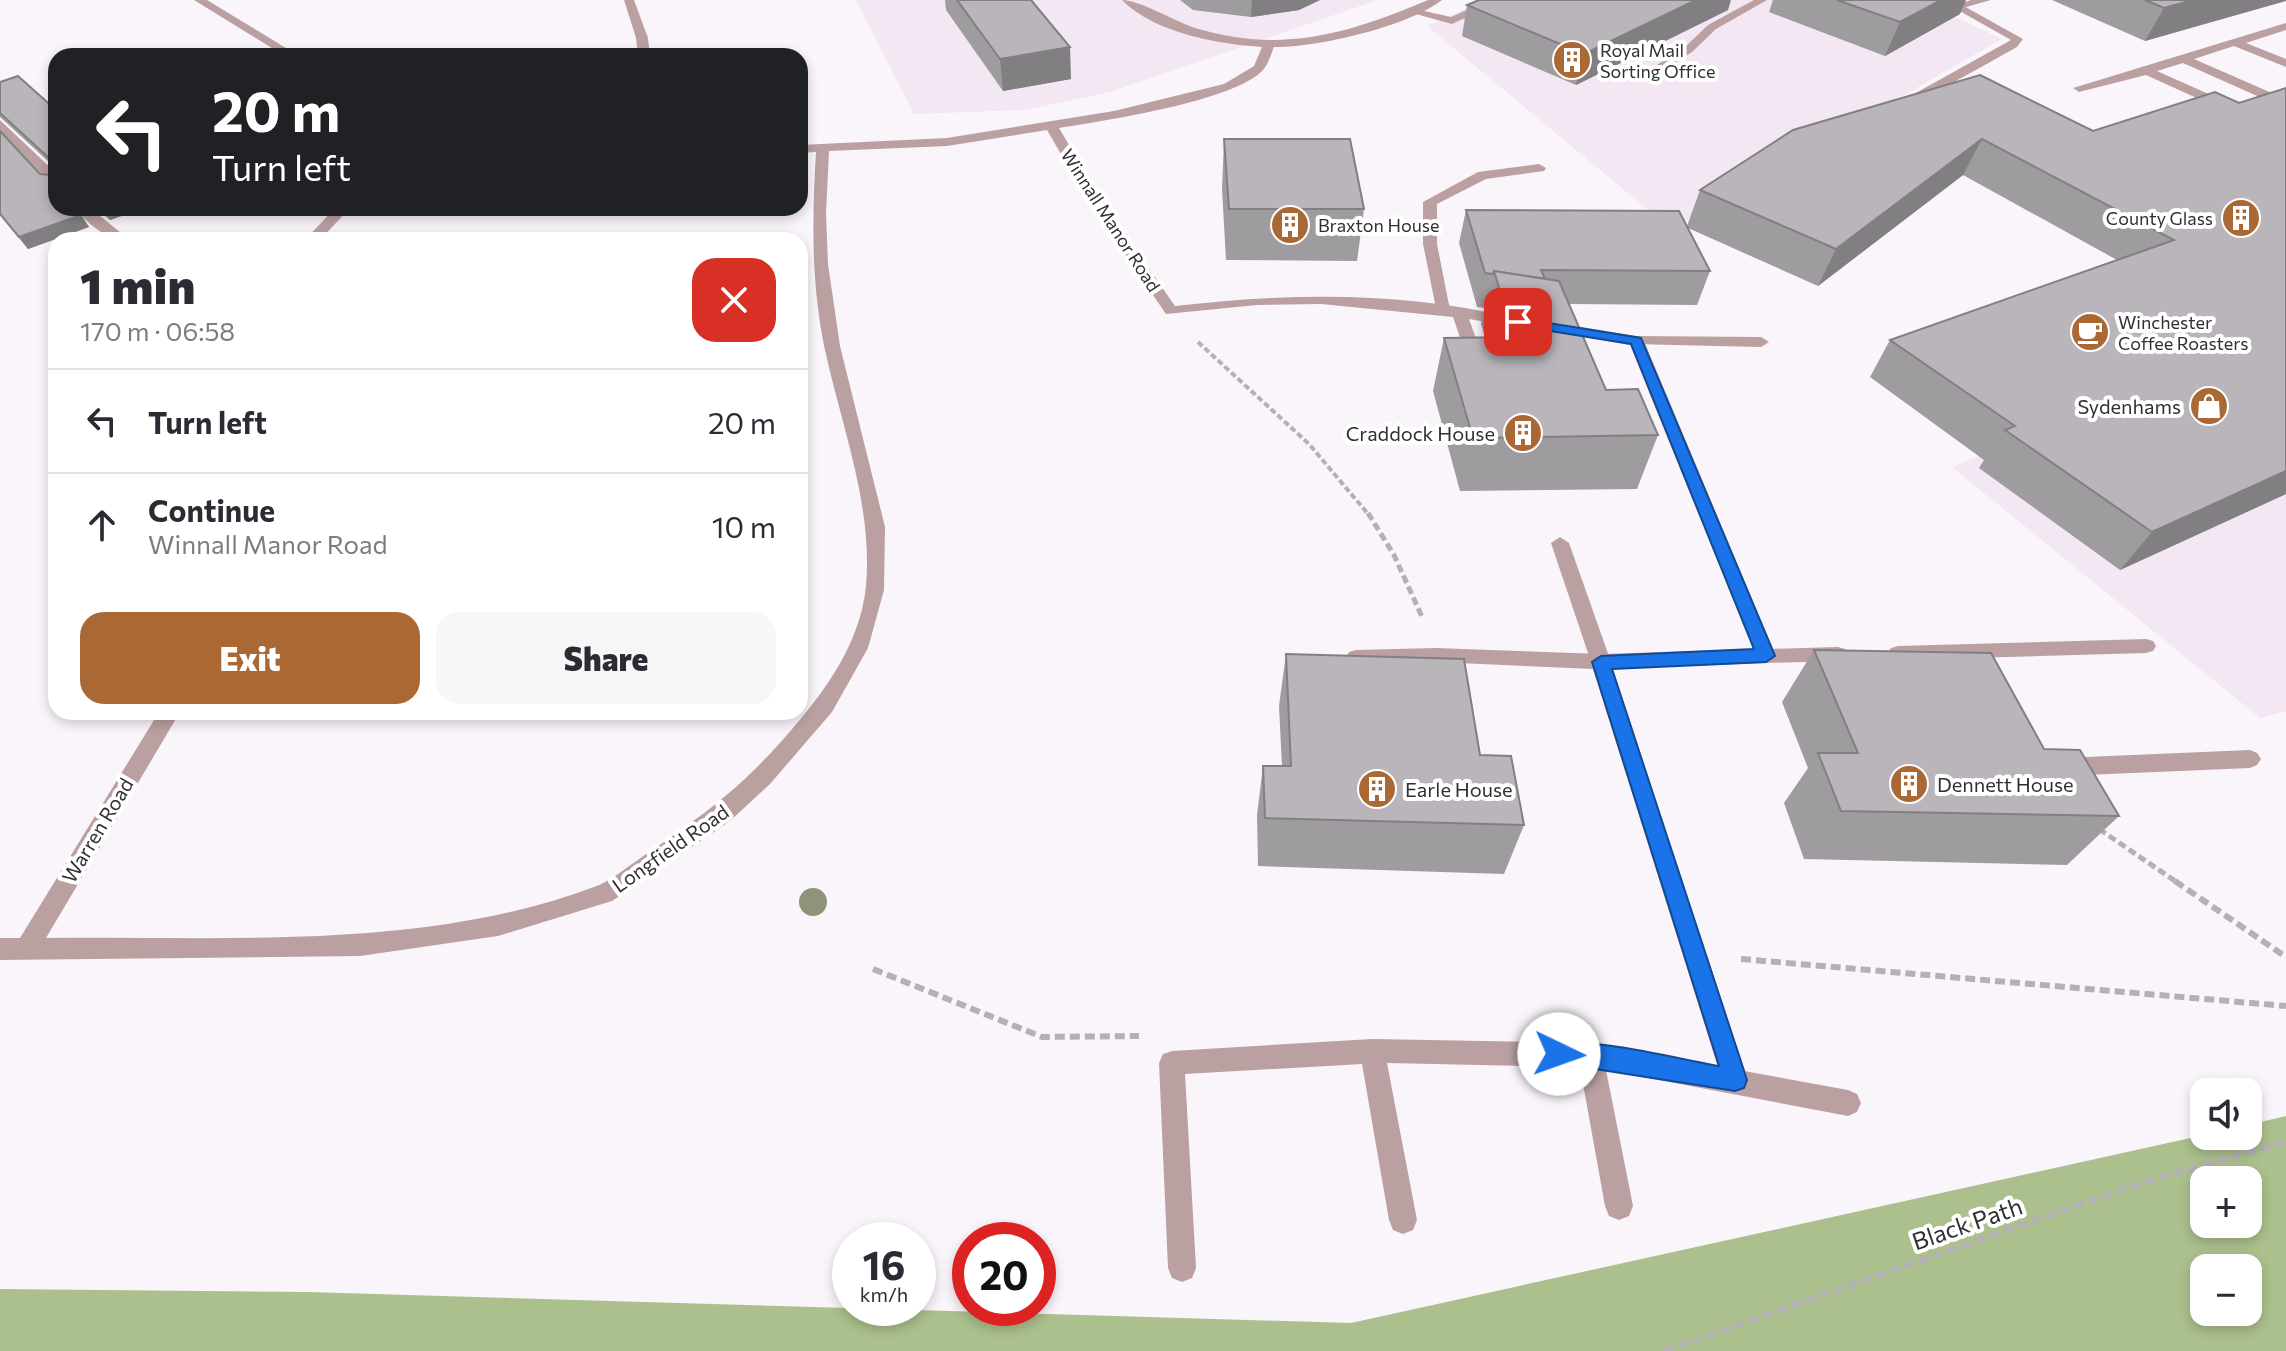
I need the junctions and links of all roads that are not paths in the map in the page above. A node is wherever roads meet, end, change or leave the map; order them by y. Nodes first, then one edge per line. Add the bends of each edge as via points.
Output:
1 (199, 0) edge
2 (629, 0) edge
3 (1127, 0) edge
4 (1437, 0) edge
5 (1498, 0) edge
6 (1762, 0) edge
7 (1945, 0) edge
8 (1986, 0) edge
9 (1959, 6) junction
10 (1411, 11) junction
11 (2286, 26) edge
12 (2236, 43) junction
13 (1269, 45) junction
14 (280, 48) edge
15 (643, 48) edge
16 (2184, 59) junction
17 (2286, 63) edge
18 (1661, 66) dead end
19 (2147, 71) junction
20 (2079, 88) dead end
21 (2277, 100) edge
22 (1891, 112) edge
23 (2240, 113) edge
24 (0, 124) edge
25 (1052, 127) junction
26 (808, 149) edge
27 (823, 149) junction
28 (1539, 168) dead end
29 (48, 173) edge
30 (90, 216) edge
31 (335, 216) edge
32 (110, 232) edge
33 (320, 232) edge
34 (1442, 310) junction
35 (1459, 313) junction
36 (1518, 322) edge
37 (1548, 327) edge
38 (1636, 341) junction
39 (1761, 342) dead end
40 (1475, 358) edge
41 (1560, 543) dead end
42 (2146, 646) dead end
43 (1961, 651) junction
44 (1766, 656) junction
45 (1331, 658) edge
46 (1601, 662) junction
47 (1977, 677) edge
48 (165, 720) edge
49 (2250, 759) dead end
50 (2034, 768) edge
51 (0, 949) edge
52 (26, 949) junction
53 (1372, 1051) junction
54 (1590, 1055) junction
55 (1735, 1080) junction
56 (1848, 1103) dead end
57 (1619, 1206) dead end
58 (1403, 1220) dead end
59 (1182, 1268) dead end

1 - 14 street
2 - 15 street
3 - 13 street via 1146,15 1180,27
4 - 10 street
5 - 10 street via 1452,21
6 - 18 street via 1712,27
7 - 9 street
8 - 9 street
9 - 22 street via 2017,39
10 - 13 street via 1349,36
11 - 12 street
12 - 16 street
12 - 17 street
13 - 25 street, Winnall Manor Road via 1259,68 1228,87
16 - 19 street
16 - 21 street
19 - 20 street
19 - 23 street
24 - 29 street
25 - 27 street, Winnall Manor Road via 947,142
25 - 34 street, Winnall Manor Road via 1171,311 1321,300
26 - 27 street, Winnall Manor Road
27 - 52 street, Longfield Road via 821,264 832,346 876,527 875,590 858,648 825,706 762,778 722,815 604,894 498,926 360,945
28 - 34 street via 1483,175 1430,202 1430,244
30 - 32 street
31 - 33 street
34 - 35 street, Winnall Manor Road
35 - 36 street, Winnall Manor Road
35 - 40 street
37 - 38 street
38 - 39 street
38 - 44 street
41 - 46 street
42 - 43 street
43 - 44 street
43 - 47 street
44 - 46 street
45 - 46 street via 1436,655
46 - 55 street
48 - 52 street, Warren Road
49 - 50 street
51 - 52 street, Longfield Road
53 - 54 street
53 - 58 street
53 - 59 street via 1172,1063
54 - 55 street
54 - 57 street
55 - 56 street

